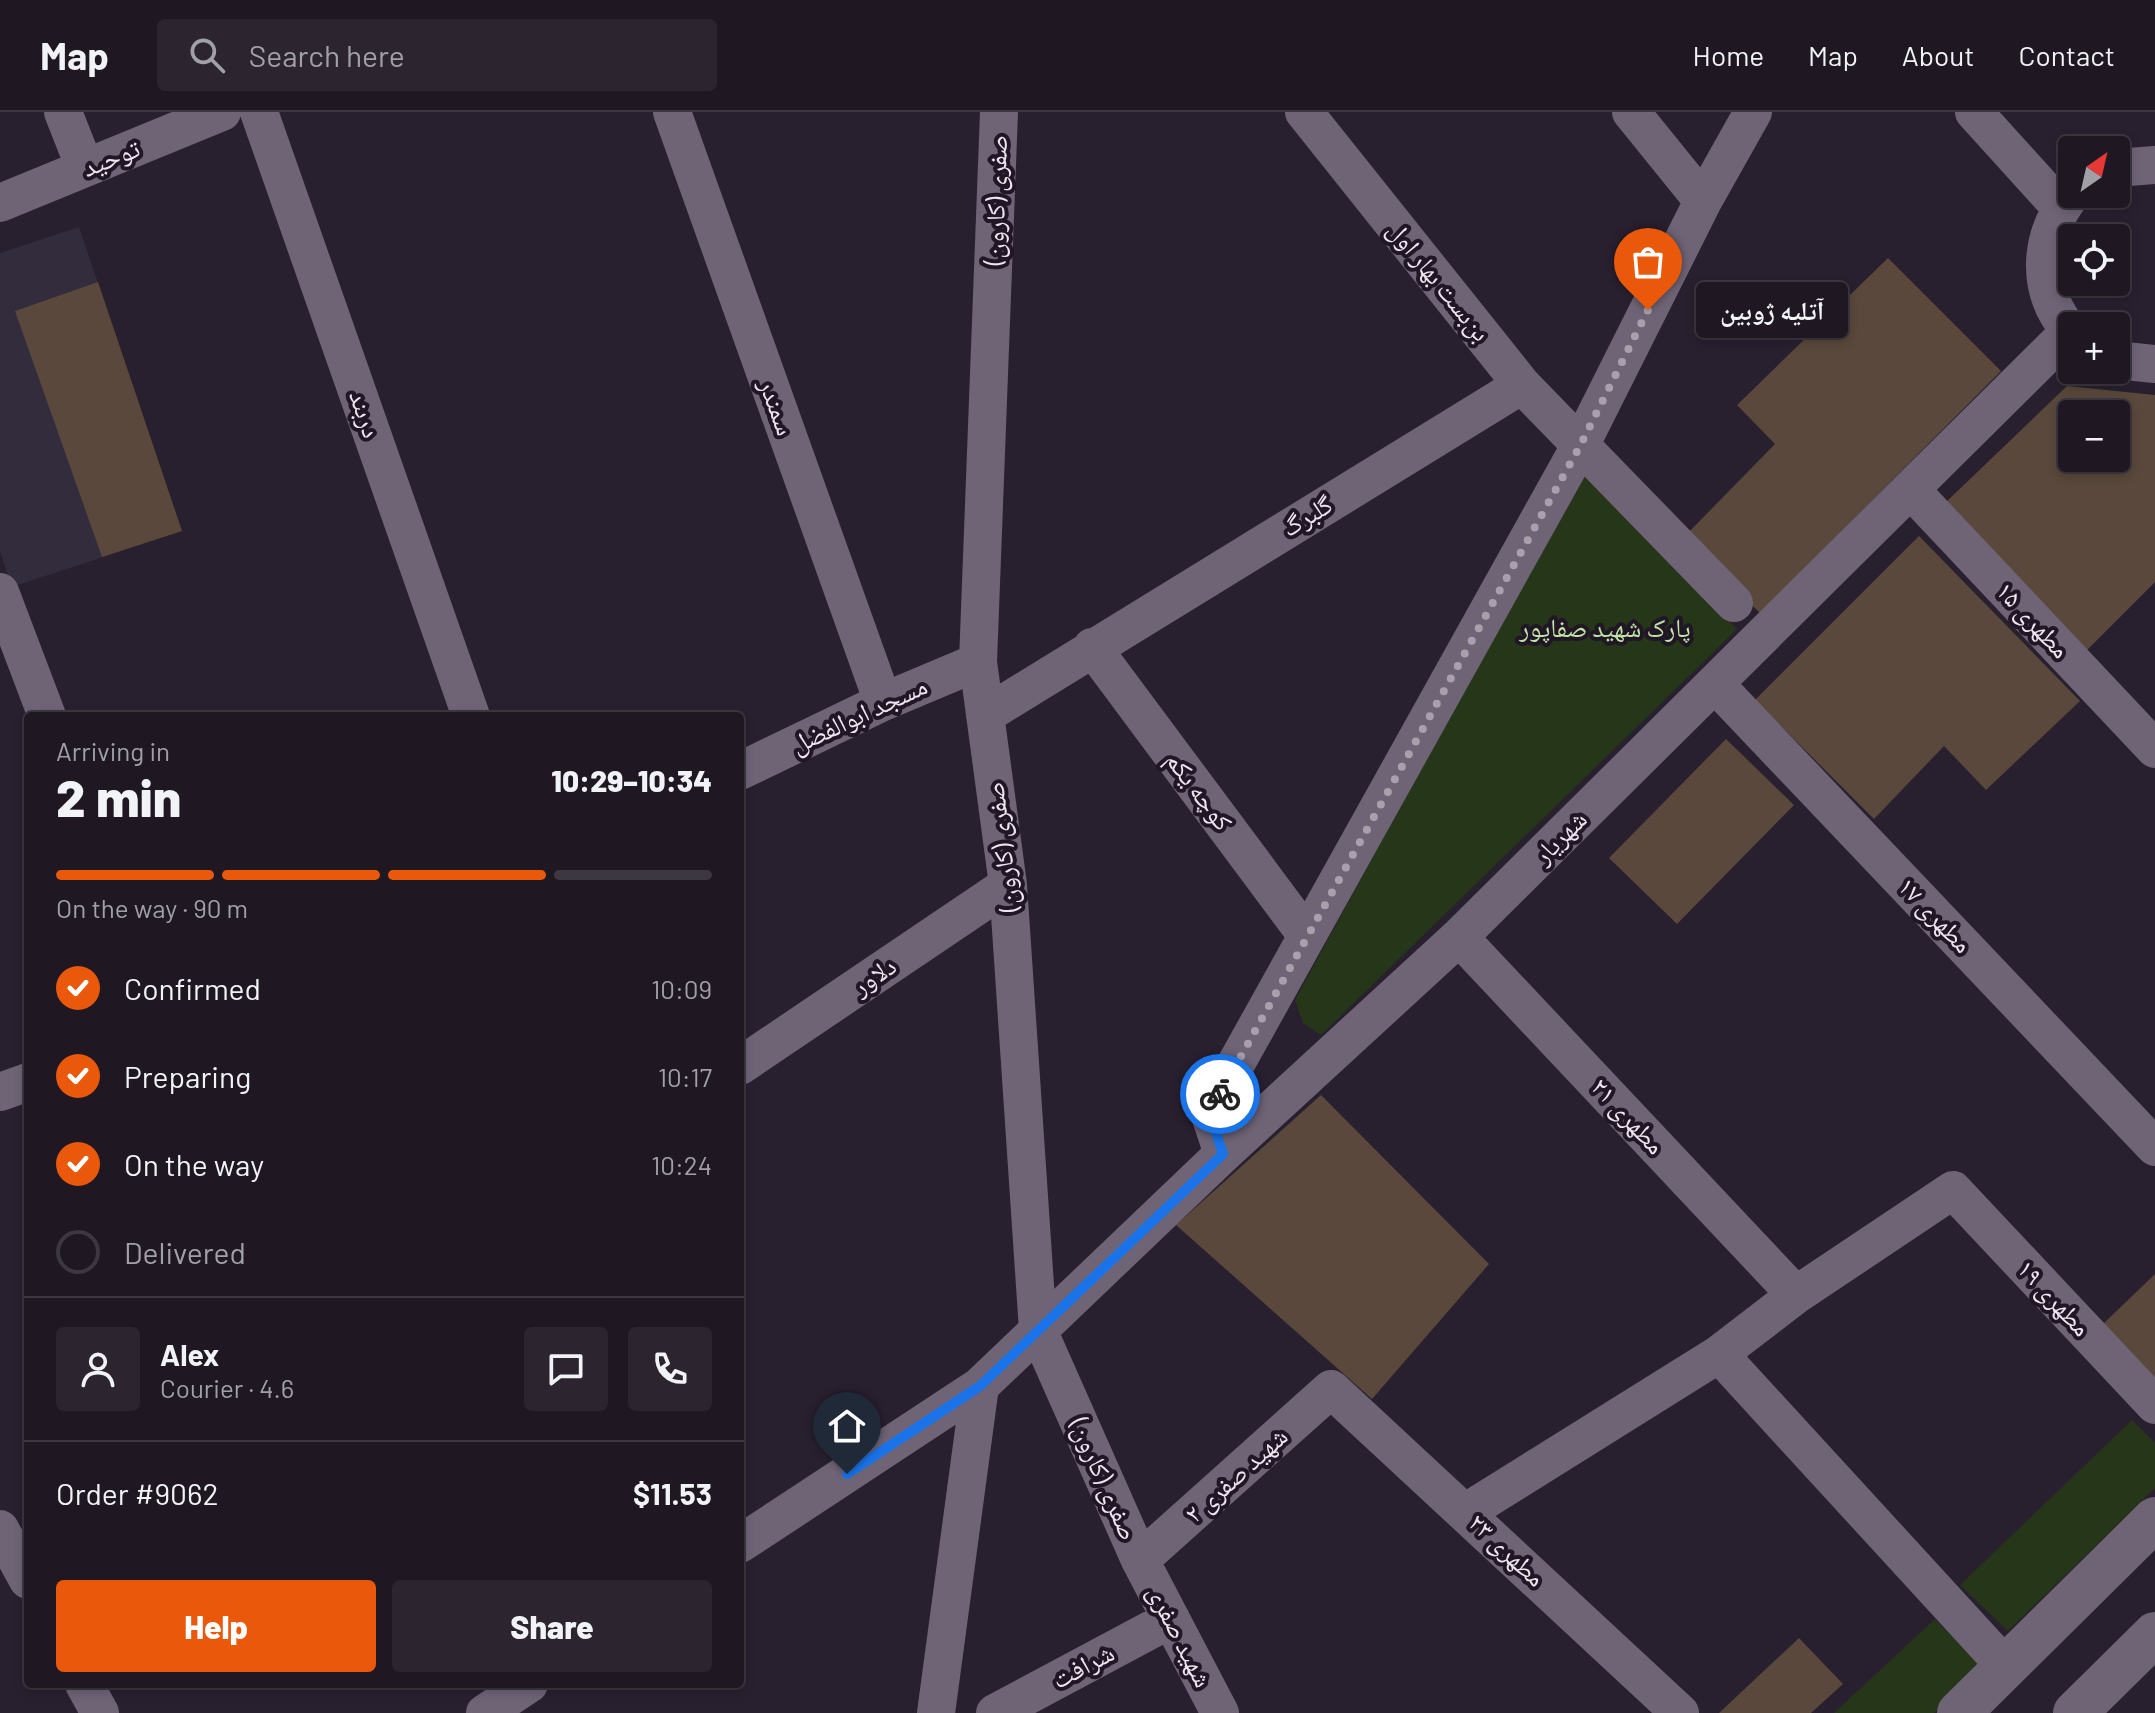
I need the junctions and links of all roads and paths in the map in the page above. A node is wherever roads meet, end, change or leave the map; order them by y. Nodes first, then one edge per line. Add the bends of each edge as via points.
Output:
1 (63, 112) edge
2 (222, 112) edge
3 (259, 112) edge
4 (672, 112) edge
5 (999, 112) edge
6 (1304, 112) edge
7 (1631, 112) edge
8 (1753, 112) edge
9 (1974, 112) edge
10 (2155, 165) edge
11 (2130, 167) edge
12 (85, 168) junction
13 (2058, 193) edge
14 (1703, 201) junction
15 (0, 203) edge
16 (2062, 208) edge
17 (2058, 312) edge
18 (2058, 345) edge
19 (2130, 361) edge
20 (2155, 364) edge
21 (1522, 385) junction
22 (1580, 446) junction
23 (1911, 490) junction
24 (0, 592) edge
25 (1734, 603) dead end
26 (1092, 647) junction
27 (978, 662) junction
28 (1715, 684) junction
29 (883, 702) junction
30 (45, 712) edge
31 (470, 712) edge
32 (985, 715) junction
33 (2155, 749) edge
34 (744, 769) edge
35 (1008, 885) junction
36 (1307, 936) junction
37 (1459, 937) junction
38 (744, 1063) edge
39 (24, 1083) edge
40 (0, 1092) edge
41 (2155, 1147) edge
42 (1223, 1154) junction
43 (1796, 1295) junction
44 (1038, 1330) junction
45 (1719, 1354) junction
46 (980, 1386) junction
47 (1331, 1389) joint
48 (2155, 1405) edge
49 (1466, 1512) junction
50 (2155, 1519) edge
51 (744, 1541) edge
52 (1140, 1560) junction
53 (1171, 1619) junction
54 (2155, 1634) edge
55 (2006, 1667) junction
56 (86, 1688) edge
57 (523, 1688) edge
58 (100, 1713) edge
59 (485, 1713) edge
60 (936, 1713) edge
61 (995, 1713) edge
62 (1220, 1713) edge
63 (1680, 1713) edge
64 (1959, 1713) edge
65 (2075, 1713) edge

1 - 12 street
2 - 12 street, توحید
3 - 31 street, دربند
4 - 29 street, سمندر
5 - 27 street, صفری (کارون)
6 - 21 street, بن‌بست بهار اول
7 - 14 street
8 - 14 street
9 - 13 street
10 - 11 street
12 - 15 street, توحید
14 - 22 street
16 - 17 street via 2052,225 2044,262 2050,299
18 - 23 street, شهریار
19 - 20 street
21 - 22 street, بن‌بست بهار اول
21 - 26 street, گلبرگ
22 - 25 street, بن‌بست بهار اول
22 - 36 street
23 - 28 street, شهریار
23 - 33 street, مطهری ۱۵
24 - 30 street
26 - 32 street, گلبرگ
26 - 36 street, کوچه یکم
27 - 29 street, مسجد ابوالفضل
27 - 32 street, صفری (کارون)
28 - 37 street, شهریار
28 - 41 street, مطهری ۱۷
29 - 34 street, مسجد ابوالفضل
32 - 35 street, صفری (کارون)
35 - 38 street, دلاور
35 - 44 street, صفری (کارون)
36 - 42 street via 1210,1115
37 - 42 street, شهریار
37 - 43 street, مطهری ۲۱
39 - 40 street
42 - 44 street, شهریار
43 - 45 street
43 - 48 street, مطهری ۱۹ via 1953,1190
44 - 46 street, شهریار
44 - 52 street, صفری (کارون)
45 - 49 street
45 - 55 street
46 - 51 street, شهریار
46 - 60 street
47 - 49 street, مطهری ۲۳
47 - 52 street, شهید صفری ۲
49 - 63 street, مطهری ۲۳
50 - 55 street
52 - 53 street, شهید صفری
53 - 61 street, شرافت
53 - 62 street, شهید صفری
54 - 65 street
55 - 64 street
56 - 58 street
57 - 59 street

